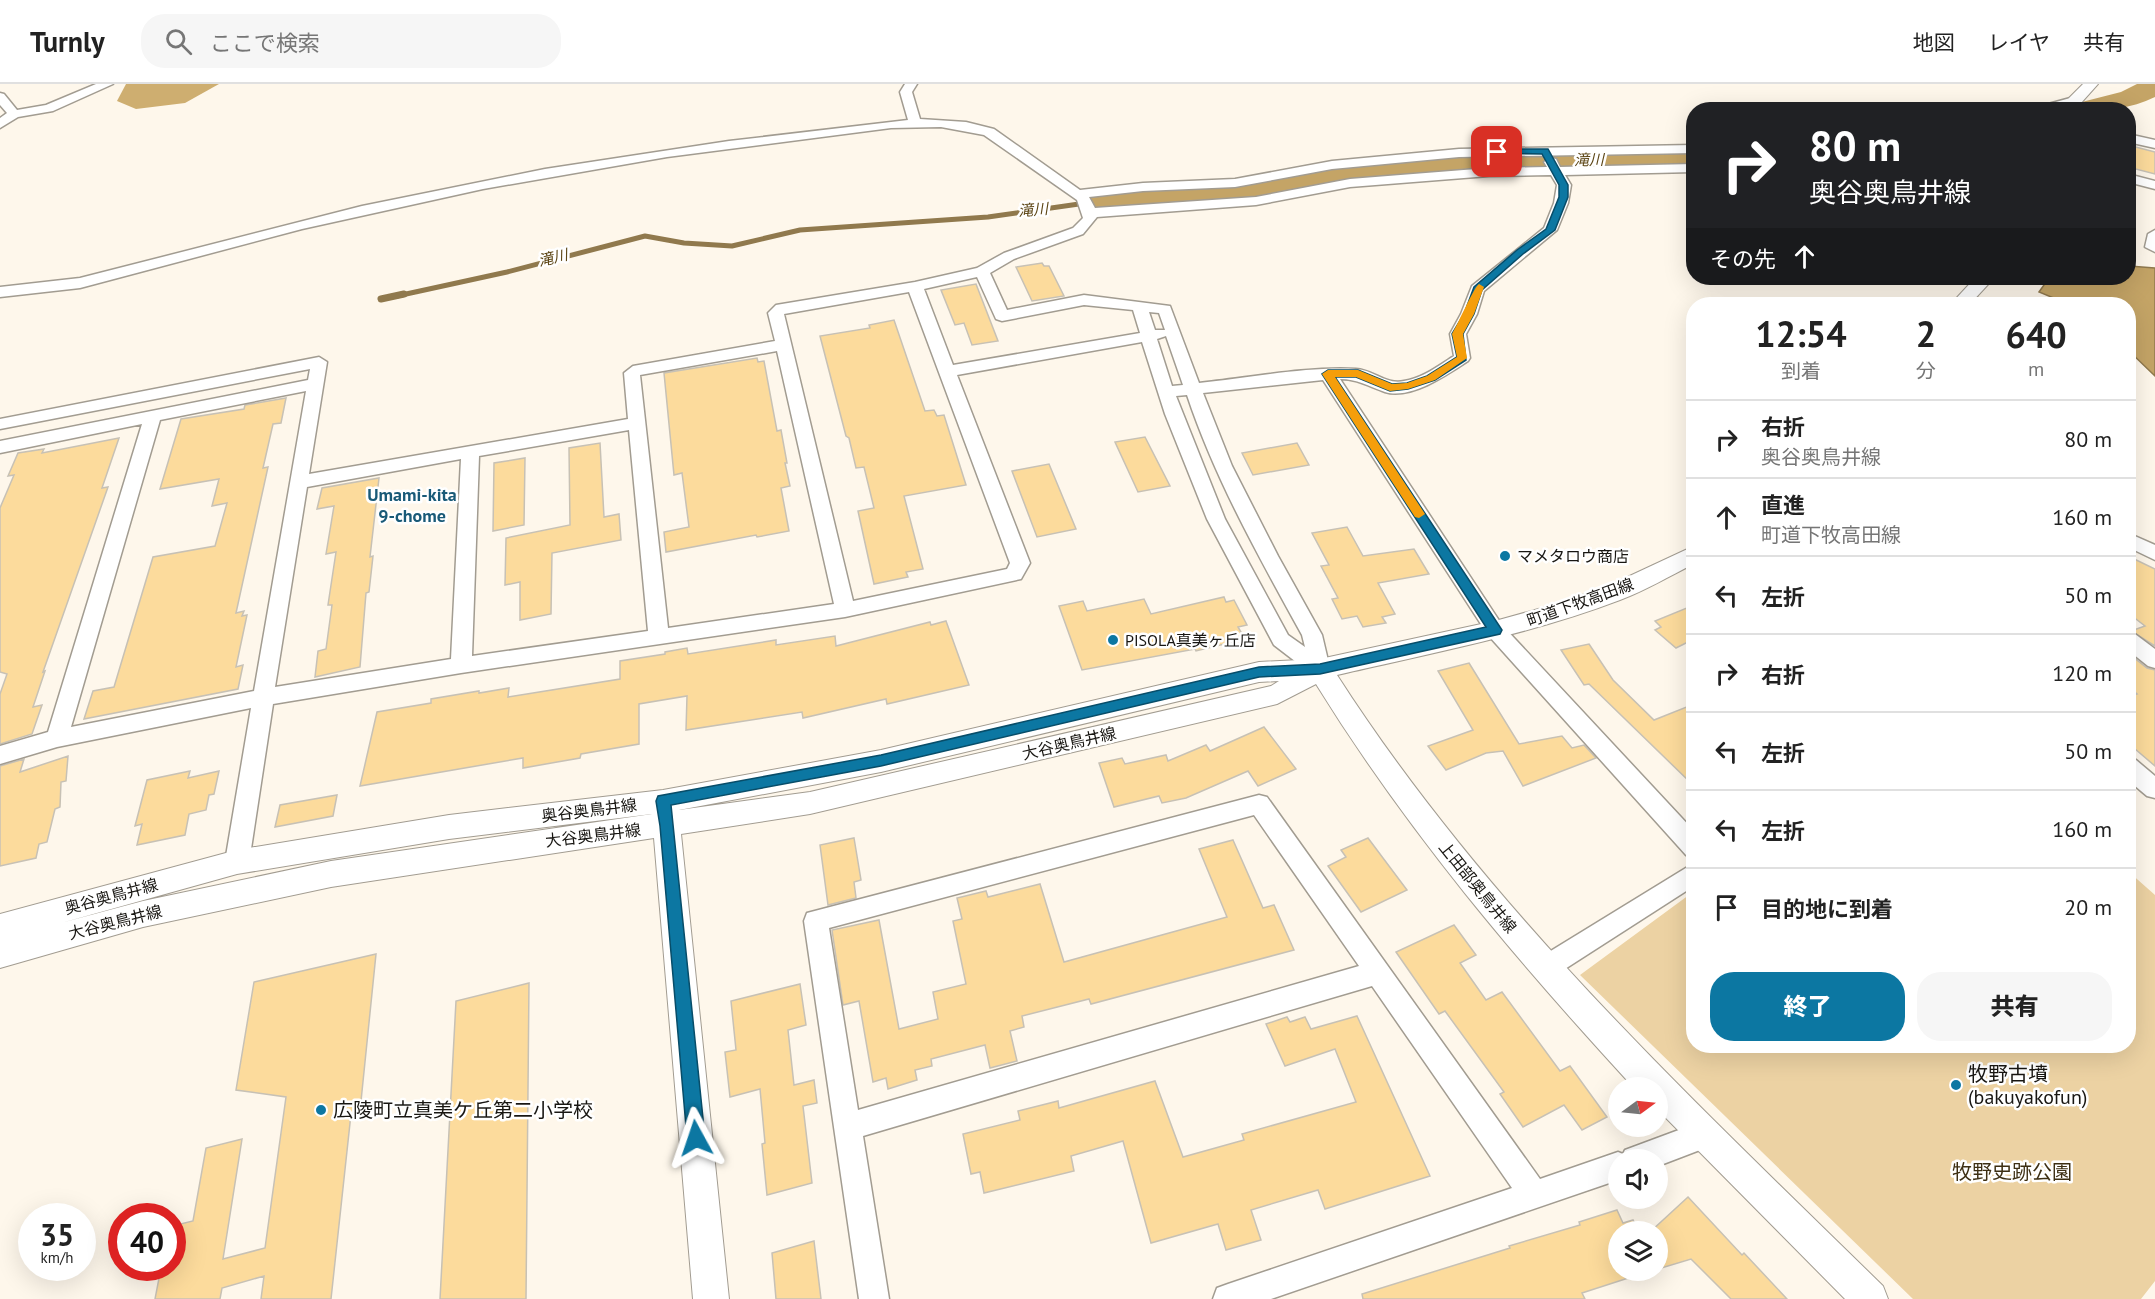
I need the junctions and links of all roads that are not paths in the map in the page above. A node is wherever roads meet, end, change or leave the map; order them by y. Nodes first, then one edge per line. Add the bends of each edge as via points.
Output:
1 (107, 84) edge
2 (911, 84) edge
3 (2091, 84) edge
4 (0, 97) edge
5 (2075, 102) edge
6 (14, 114) junction
7 (915, 123) junction
8 (0, 124) edge
9 (2136, 140) edge
10 (2155, 144) edge
11 (1686, 149) edge
12 (1545, 151) junction
13 (1686, 168) edge
14 (1557, 171) junction
15 (2136, 180) edge
16 (2155, 184) edge
17 (1160, 186) junction
18 (1084, 202) junction
19 (1165, 206) junction
20 (2155, 234) edge
21 (2155, 248) edge
22 (982, 271) junction
23 (915, 287) junction
24 (0, 292) edge
25 (1139, 306) junction
26 (1173, 332) junction
27 (1148, 336) junction
28 (783, 345) junction
29 (949, 371) junction
30 (1328, 374) junction
31 (315, 384) junction
32 (1193, 389) junction
33 (1165, 392) junction
34 (153, 415) junction
35 (637, 423) junction
36 (0, 424) edge
37 (0, 447) edge
38 (470, 451) junction
39 (299, 482) junction
40 (2136, 543) edge
41 (2155, 553) edge
42 (1686, 558) edge
43 (846, 610) junction
44 (1495, 630) junction
45 (659, 637) junction
46 (2136, 645) edge
47 (2155, 660) edge
48 (461, 665) junction
49 (1320, 669) junction
50 (262, 697) junction
51 (57, 738) junction
52 (0, 754) edge
53 (2136, 773) edge
54 (2155, 789) edge
55 (665, 813) junction
56 (1686, 839) edge
57 (237, 862) junction
58 (1686, 878) edge
59 (0, 927) edge
60 (0, 954) edge
61 (1545, 968) junction
62 (1379, 972) junction
63 (1647, 1077) edge
64 (1668, 1099) edge
65 (846, 1127) junction
66 (1703, 1135) junction
67 (1665, 1149) edge
68 (1608, 1170) edge
69 (1535, 1196) junction
70 (711, 1299) edge
71 (874, 1299) edge
72 (1228, 1299) edge
73 (1870, 1299) edge

1 - 6 street via 49,108
2 - 7 street via 906,92
3 - 5 street
4 - 6 street
6 - 8 street
7 - 18 street via 989,132
7 - 24 street via 670,152 544,173 304,224 80,283
9 - 10 street
11 - 12 street
12 - 14 street
12 - 17 street via 1459,153 1332,165 1235,183
13 - 14 street
14 - 19 street via 1350,183 1256,201
14 - 30 street via 1564,185 1563,197 1550,230 1477,289 1458,334 1462,358 1431,378 1408,386 1390,388 1358,374
15 - 16 street
17 - 18 street
17 - 19 street
18 - 19 street
18 - 22 street via 1090,219 1078,231 1009,256
20 - 21 street
22 - 23 street
22 - 25 street via 1002,316 1084,300
23 - 28 street via 781,308 776,313
23 - 29 street
25 - 26 street via 1165,309
25 - 27 street
26 - 27 street
26 - 32 street
27 - 29 street
27 - 33 street
28 - 35 street via 639,369 632,373
28 - 43 street
29 - 43 street via 1020,563 1014,574
30 - 32 street
30 - 44 street
31 - 34 street
31 - 36 street via 319,362
31 - 39 street
32 - 33 street
32 - 49 street via 1246,514 1312,635
33 - 49 street via 1216,519 1281,640
34 - 37 street
34 - 51 street
35 - 38 street
35 - 45 street
38 - 39 street
38 - 48 street
39 - 50 street
40 - 41 street
42 - 44 street, 町道下牧高田線 via 1614,593
43 - 45 street
44 - 49 street, 町道下牧高田線
44 - 56 street
45 - 48 street
46 - 47 street
48 - 50 street
49 - 55 street, 大谷奥鳥井線 via 1277,694 810,803
49 - 61 street, 上田部奥鳥井線 via 1385,769 1480,892
50 - 51 street
50 - 57 street
51 - 52 street
53 - 54 street
55 - 57 street, 奥谷奥鳥井線 via 449,827
55 - 60 street, 大谷奥鳥井線 via 560,839 331,874 143,914
55 - 70 street
57 - 59 street, 奥谷奥鳥井線
58 - 61 street
61 - 63 street, 上田部奥鳥井線
62 - 65 street
62 - 65 street via 1259,804 816,921
62 - 69 street
64 - 66 street, 上田部奥鳥井線
65 - 71 street
66 - 67 street
66 - 73 street, 上田部奥鳥井線
68 - 69 street
69 - 72 street

